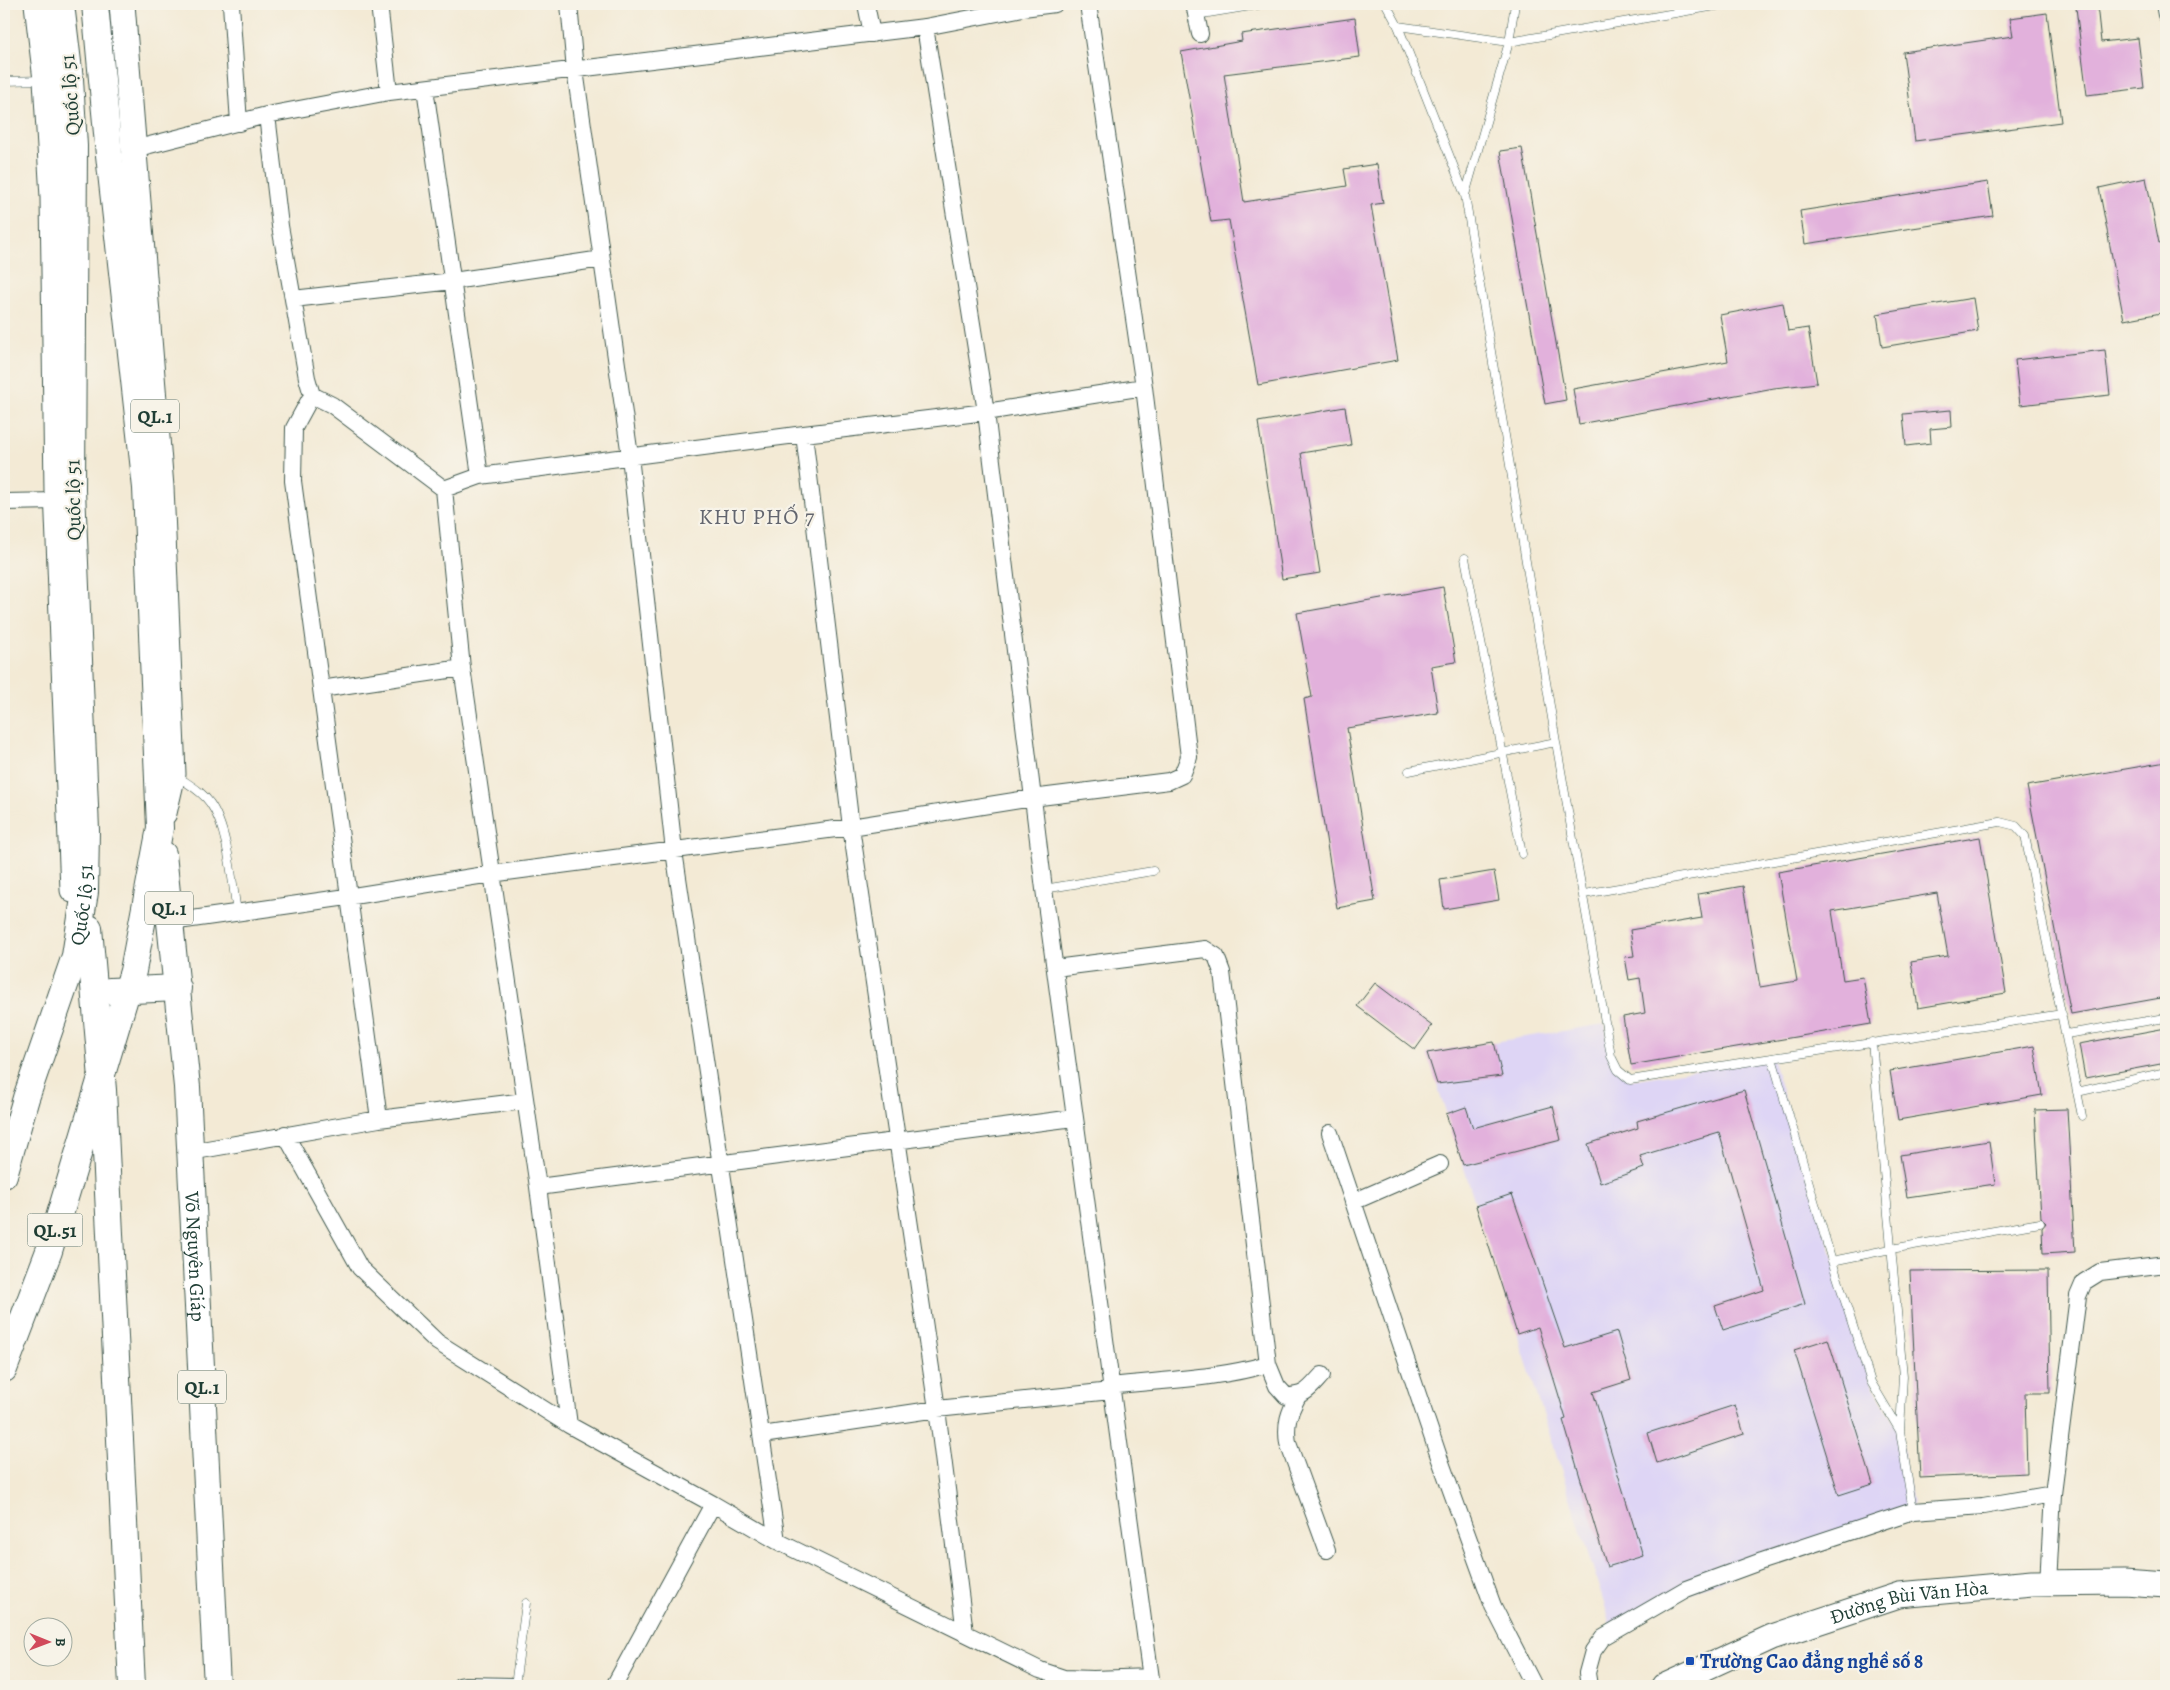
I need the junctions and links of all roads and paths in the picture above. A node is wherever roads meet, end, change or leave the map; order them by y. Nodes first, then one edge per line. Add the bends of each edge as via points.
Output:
1 (37, 4) edge
2 (61, 4) edge
3 (95, 4) edge
4 (122, 4) edge
5 (231, 4) edge
6 (378, 4) edge
7 (570, 4) edge
8 (866, 4) edge
9 (1055, 4) edge
10 (1088, 4) edge
11 (1263, 4) edge
12 (1386, 4) edge
13 (1515, 4) edge
14 (1727, 4) edge
15 (2164, 4) edge
16 (1023, 6) edge
17 (1195, 9) edge
18 (2166, 15) edge
19 (1398, 26) junction
20 (926, 27) junction
21 (872, 34) junction
22 (1200, 34) dead end
23 (1510, 42) junction
24 (575, 70) junction
25 (4, 80) edge
26 (46, 80) junction
27 (425, 88) junction
28 (388, 92) junction
29 (267, 115) junction
30 (238, 123) junction
31 (134, 149) junction
32 (1466, 195) junction
33 (602, 259) junction
34 (453, 281) junction
35 (293, 299) junction
36 (1144, 387) junction
37 (312, 395) junction
38 (986, 412) junction
39 (804, 434) junction
40 (630, 456) junction
41 (480, 476) junction
42 (444, 489) junction
43 (58, 501) junction
44 (4, 502) edge
45 (1465, 558) dead end
46 (462, 668) junction
47 (321, 689) junction
48 (1556, 742) junction
49 (1503, 751) junction
50 (1409, 771) dead end
51 (173, 774) junction
52 (1032, 798) junction
53 (851, 827) junction
54 (160, 828) junction
55 (674, 851) junction
56 (72, 852) junction
57 (1522, 854) dead end
58 (1153, 871) dead end
59 (492, 874) junction
60 (1044, 889) junction
61 (85, 892) junction
62 (1584, 894) junction
63 (348, 897) junction
64 (237, 912) junction
65 (171, 922) junction
66 (1055, 968) junction
67 (178, 988) junction
68 (127, 990) junction
69 (94, 991) junction
70 (63, 993) junction
71 (2062, 1014) junction
72 (2166, 1018) edge
73 (2066, 1034) junction
74 (1872, 1042) junction
75 (1772, 1058) junction
76 (2166, 1072) edge
77 (101, 1075) junction
78 (2077, 1092) junction
79 (524, 1101) junction
80 (2082, 1116) dead end
81 (1074, 1118) junction
82 (379, 1119) junction
83 (1330, 1133) dead end
84 (285, 1134) junction
85 (896, 1140) junction
86 (190, 1152) junction
87 (720, 1164) junction
88 (1440, 1164) dead end
89 (4, 1175) edge
90 (538, 1188) junction
91 (1353, 1202) junction
92 (2040, 1223) dead end
93 (1891, 1249) junction
94 (1832, 1261) junction
95 (2166, 1264) edge
96 (1268, 1364) junction
97 (4, 1368) edge
98 (1322, 1375) dead end
99 (1110, 1388) junction
100 (1298, 1396) junction
101 (938, 1409) junction
102 (570, 1425) junction
103 (1900, 1431) junction
104 (762, 1435) junction
105 (2053, 1494) junction
106 (713, 1504) junction
107 (1913, 1511) junction
108 (777, 1541) junction
109 (1326, 1550) dead end
110 (2048, 1583) junction
111 (2166, 1585) edge
112 (526, 1604) dead end
113 (964, 1633) junction
114 (1151, 1682) edge
115 (132, 1686) edge
116 (217, 1686) edge
117 (460, 1686) edge
118 (514, 1686) edge
119 (614, 1686) edge
120 (1534, 1686) edge
121 (1589, 1686) edge
122 (1666, 1686) edge

1 - 26 main road, Quốc lộ 51
2 - 61 highway, Quốc lộ 51 via 74,146 72,490 86,830
3 - 54 highway, Quốc lộ 51 / QL.1 via 146,488
4 - 31 main road, Quốc lộ 51 / QL.1
5 - 30 street
6 - 28 street
7 - 24 street
8 - 21 street
9 - 16 street
10 - 36 street
11 - 17 lane
12 - 19 lane
13 - 23 lane
14 - 23 lane
15 - 18 street
16 - 20 street
17 - 22 street
19 - 23 lane
19 - 32 lane
20 - 21 street
20 - 38 street
21 - 24 street
23 - 32 lane
24 - 27 street
24 - 33 street
25 - 26 lane
26 - 43 main road, Quốc lộ 51 via 53,197
27 - 28 street
27 - 34 street
28 - 29 street
29 - 30 street
29 - 35 street via 280,226
30 - 31 street
31 - 51 main road, Quốc lộ 51 / QL.1 via 161,487
32 - 48 lane
33 - 34 street
33 - 40 street
34 - 35 street
34 - 41 street
35 - 37 street
36 - 38 street
36 - 52 street via 1189,757 1182,775 1169,781
37 - 42 street via 332,405
37 - 47 street via 294,428 292,481
38 - 39 street
38 - 52 street
39 - 40 street
39 - 53 street
40 - 41 street
40 - 55 street
41 - 42 street
42 - 46 street
43 - 44 street
43 - 56 main road, Quốc lộ 51
45 - 49 lane
46 - 47 street
46 - 59 street
47 - 63 street
48 - 49 lane
48 - 62 lane
49 - 50 lane
49 - 57 lane
51 - 54 main road, Quốc lộ 51 / QL.1
51 - 64 lane via 210,802 221,821
52 - 53 street
52 - 60 street
53 - 55 street
53 - 85 street
54 - 65 highway, Võ Nguyên Giáp / QL.1
54 - 68 highway, Quốc lộ 51 / QL.51
55 - 59 street
55 - 87 street
56 - 61 highway
56 - 70 main road, Quốc lộ 51 via 73,892
58 - 60 lane
59 - 63 street
59 - 79 street
60 - 66 street
61 - 69 highway
61 - 70 highway, Quốc lộ 51 via 75,956
62 - 71 lane via 2000,822 2016,826 2025,836
62 - 75 lane via 1611,1056 1618,1070 1630,1080
63 - 64 street
63 - 82 street
64 - 65 street
65 - 67 highway, Võ Nguyên Giáp / QL.1
66 - 81 street
66 - 96 street via 1205,949 1216,956 1222,972
67 - 68 highway
67 - 86 highway, Võ Nguyên Giáp / QL.1
68 - 69 highway
68 - 77 highway, Quốc lộ 51 / QL.51
69 - 77 highway
70 - 89 highway, Quốc lộ 51 via 26,1098
71 - 73 lane
71 - 74 lane
72 - 73 lane
73 - 78 lane
74 - 75 lane
74 - 93 lane
75 - 94 lane
76 - 78 lane
77 - 97 highway, Quốc lộ 51 / QL.51 via 49,1251
77 - 115 highway
78 - 80 lane
79 - 82 street
79 - 90 street
81 - 85 street
81 - 99 street
82 - 84 street
83 - 91 street
84 - 86 street
84 - 102 street via 360,1268 437,1342
85 - 87 street
85 - 101 street
86 - 116 highway, Võ Nguyên Giáp / QL.1
87 - 90 street
87 - 104 street
88 - 91 street
90 - 102 street
91 - 120 street via 1493,1606
92 - 93 lane
93 - 94 lane
93 - 103 lane via 1903,1376
94 - 103 lane via 1871,1382
95 - 105 street via 2100,1272 2084,1282 2078,1296
96 - 99 street via 1248,1370
96 - 100 street via 1277,1386 1286,1396
98 - 100 street via 1308,1391
99 - 101 street
99 - 114 street
100 - 109 street via 1285,1427
101 - 104 street
101 - 113 street
102 - 106 street
103 - 107 lane
104 - 108 street
105 - 107 street via 1983,1506
105 - 110 street
106 - 108 street
106 - 119 street
107 - 121 street via 1686,1589 1603,1637 1593,1651 1586,1673
108 - 113 street
110 - 111 main road, Đường Bùi Văn Hòa
110 - 122 main road, Đường Bùi Văn Hòa via 1899,1595 1772,1637
112 - 118 lane
113 - 114 street via 1040,1670 1064,1678
117 - 118 street

